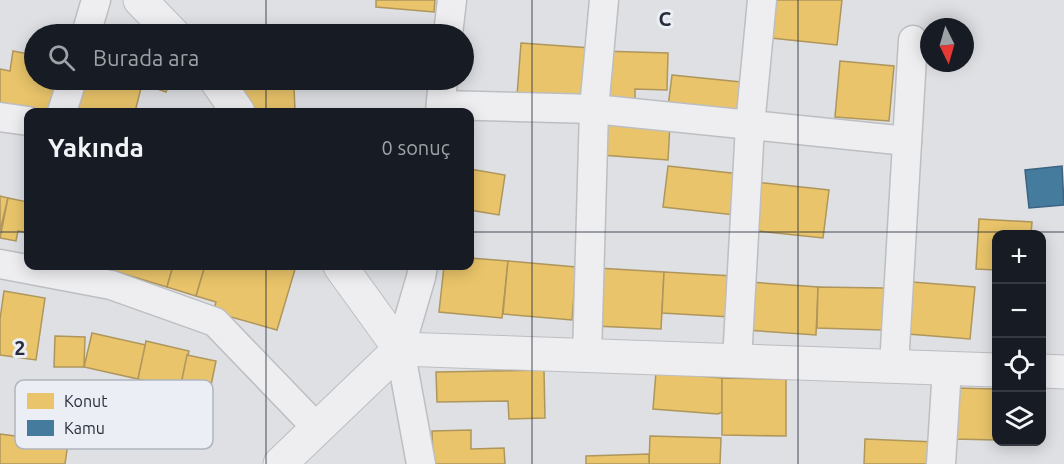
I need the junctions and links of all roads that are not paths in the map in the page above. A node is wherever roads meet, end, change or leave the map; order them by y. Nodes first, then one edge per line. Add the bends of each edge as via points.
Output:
1 (96, 0) edge
2 (140, 0) edge
3 (452, 0) edge
4 (604, 0) edge
5 (762, 0) edge
6 (89, 24) edge
7 (163, 24) edge
8 (449, 24) edge
9 (913, 40) dead end
10 (69, 90) edge
11 (223, 90) edge
12 (441, 99) edge
13 (63, 108) edge
14 (235, 108) edge
15 (594, 110) junction
16 (0, 117) edge
17 (24, 120) edge
18 (750, 126) junction
19 (907, 141) junction
20 (0, 264) edge
21 (24, 269) edge
22 (32, 270) edge
23 (343, 270) edge
24 (423, 270) edge
25 (400, 350) junction
26 (587, 356) junction
27 (737, 361) junction
28 (894, 366) junction
29 (947, 368) junction
30 (992, 370) edge
31 (1046, 371) edge
32 (1064, 372) edge
33 (317, 428) junction
34 (280, 464) edge
35 (421, 464) edge
36 (941, 464) edge

1 - 6 street
2 - 7 street
3 - 8 street
4 - 15 street
5 - 18 street
9 - 19 street
10 - 13 street
11 - 14 street
12 - 15 street
15 - 18 street
15 - 26 street
16 - 17 street
18 - 19 street
18 - 27 street
19 - 28 street
20 - 21 street
22 - 33 street via 111,285 215,322
23 - 25 street
24 - 25 street
25 - 26 street
25 - 33 street
25 - 35 street
26 - 27 street
27 - 28 street
28 - 29 street
29 - 30 street
29 - 36 street
31 - 32 street
33 - 34 street

